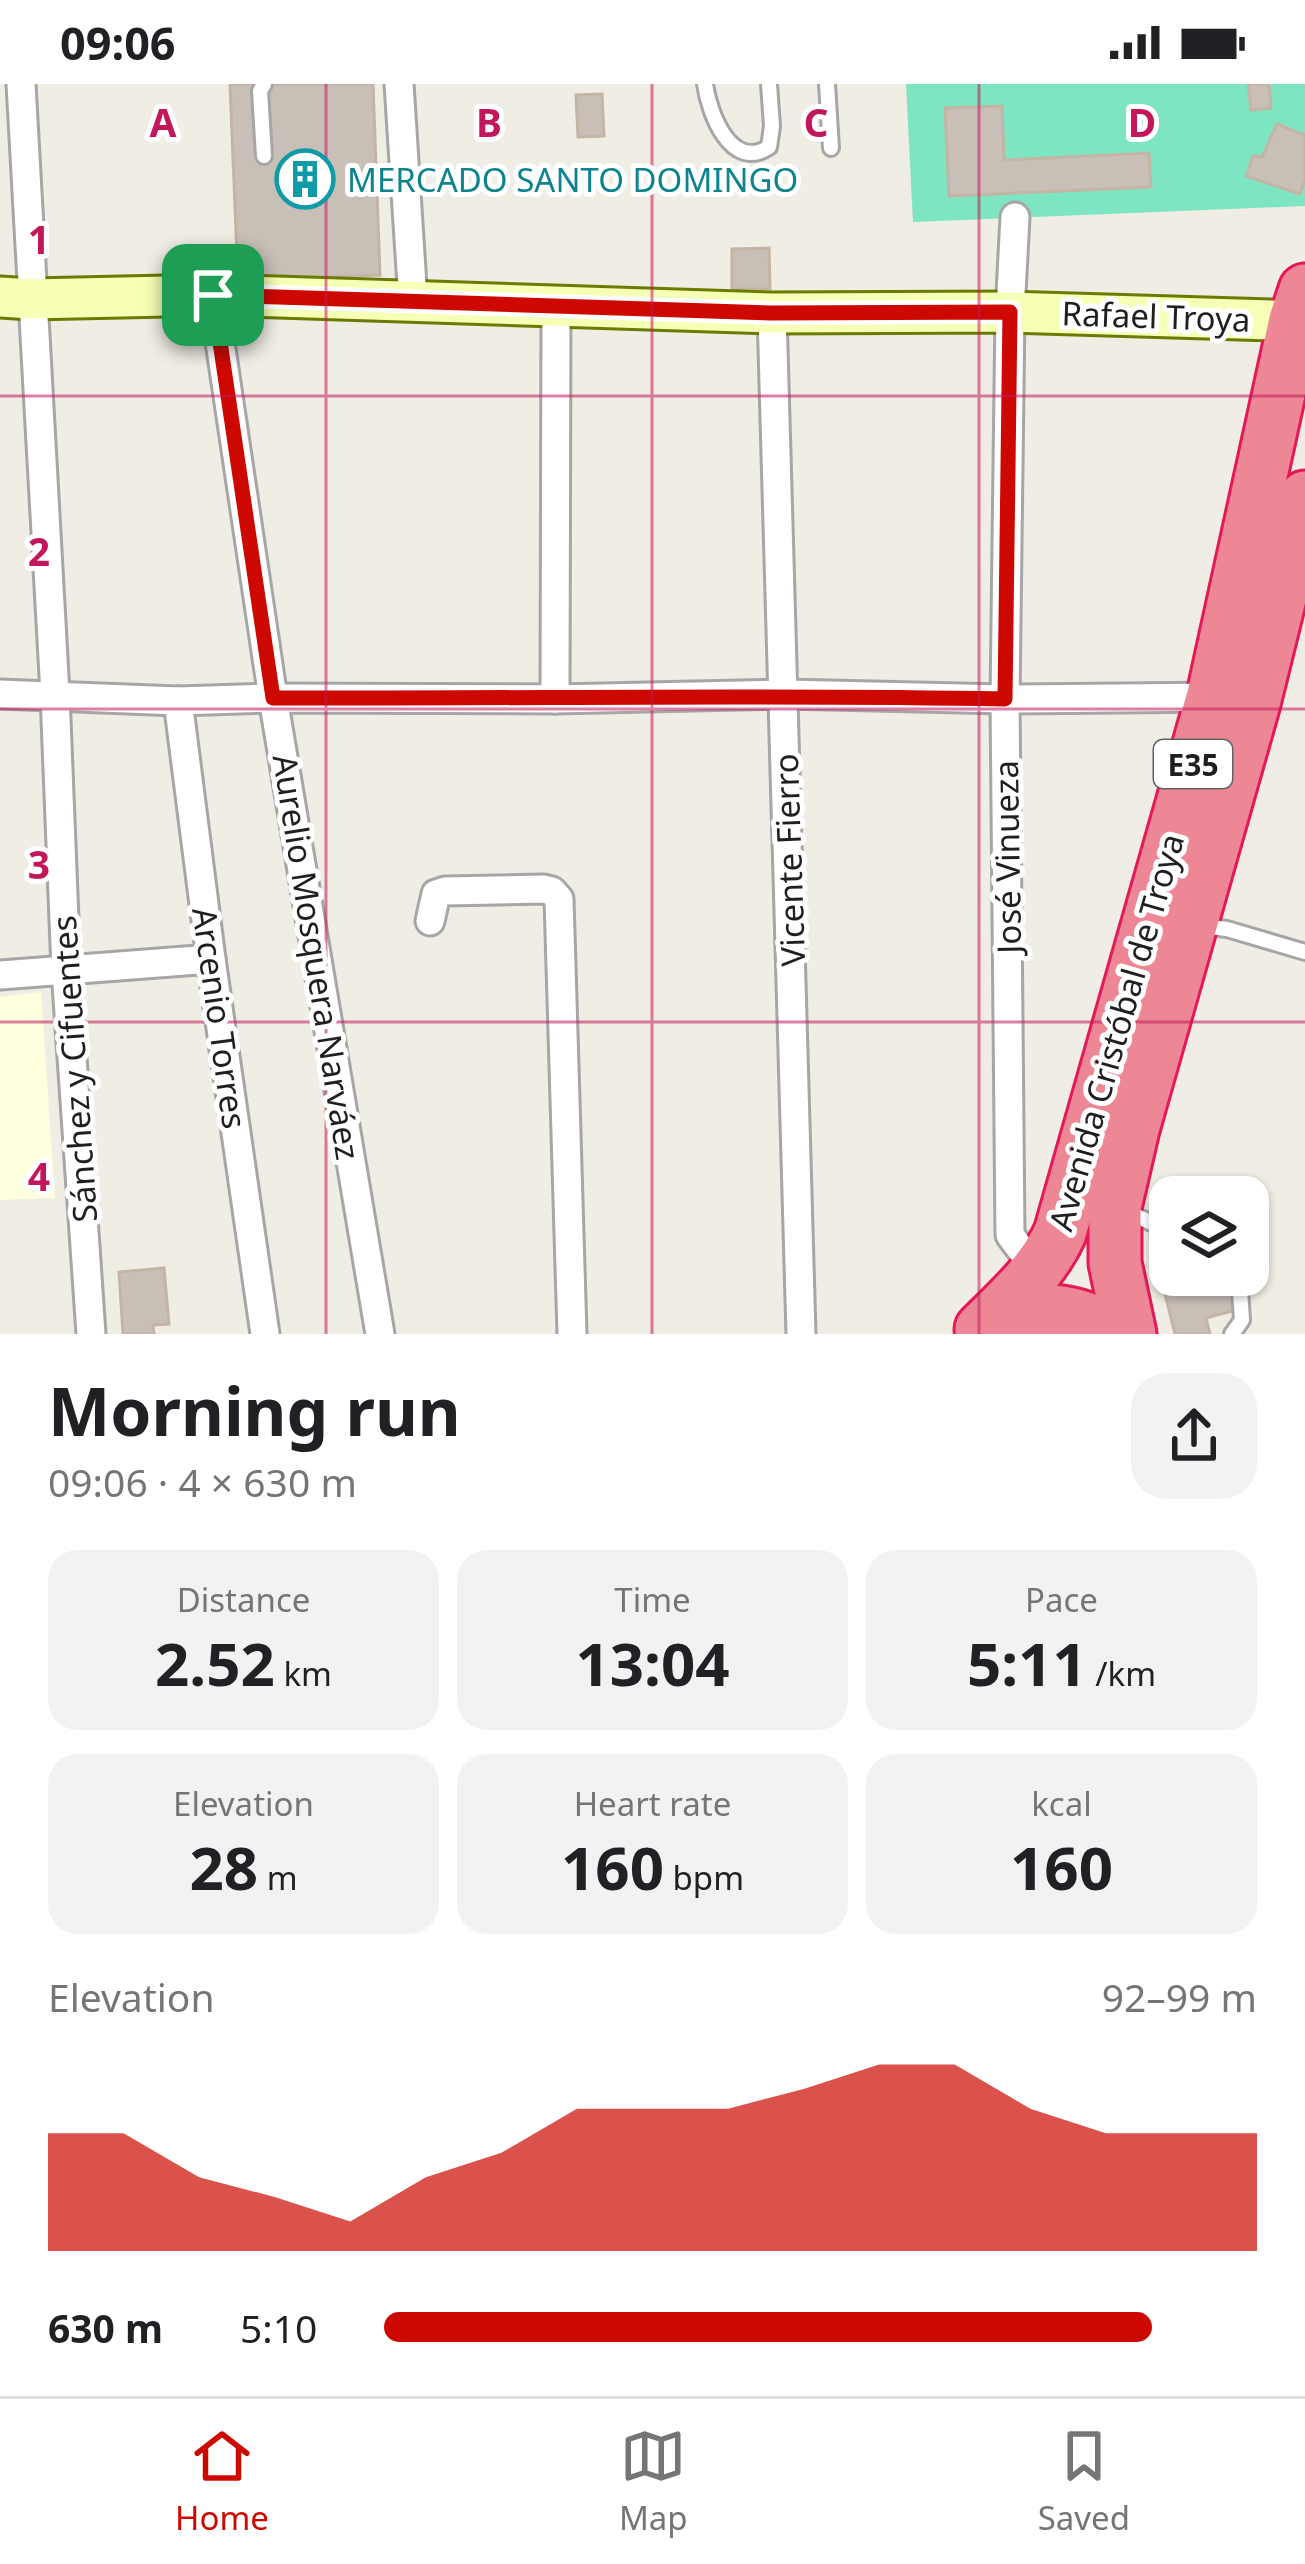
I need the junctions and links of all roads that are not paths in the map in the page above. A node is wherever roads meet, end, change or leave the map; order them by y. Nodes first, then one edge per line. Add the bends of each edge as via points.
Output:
1 (21, 84) edge
2 (264, 84) edge
3 (399, 84) edge
4 (705, 84) edge
5 (769, 84) edge
6 (827, 84) edge
7 (830, 148) dead end
8 (264, 156) dead end
9 (1015, 218) dead end
10 (213, 295) junction
11 (16, 298) edge
12 (412, 301) junction
13 (556, 305) junction
14 (1302, 310) edge
15 (1010, 312) junction
16 (772, 313) junction
17 (1305, 497) edge
18 (1294, 592) edge
19 (0, 694) edge
20 (56, 694) junction
21 (785, 694) junction
22 (273, 698) junction
23 (555, 699) junction
24 (1005, 699) junction
25 (1233, 699) junction
26 (178, 700) junction
27 (430, 921) dead end
28 (1191, 925) junction
29 (1305, 952) edge
30 (211, 959) junction
31 (66, 970) junction
32 (0, 975) edge
33 (1115, 1207) junction
34 (1149, 1222) edge
35 (1037, 1271) junction
36 (1240, 1296) edge
37 (978, 1332) edge
38 (91, 1334) edge
39 (265, 1334) edge
40 (380, 1334) edge
41 (572, 1334) edge
42 (801, 1334) edge
43 (1113, 1334) edge
44 (1130, 1334) edge
45 (1232, 1334) edge

1 - 11 street, Sánchez y Cifuentes
2 - 8 lane
3 - 12 street
4 - 5 lane via 722,136 746,153 769,147
6 - 7 lane
9 - 15 street, José Vinueza
10 - 11 street, Rafael Troya
10 - 12 street, Rafael Troya
10 - 22 street, Aurelio Mosquera Narváez
11 - 20 street, Sánchez y Cifuentes
12 - 13 street, Rafael Troya
13 - 16 street, Rafael Troya
13 - 23 street
14 - 15 street, Rafael Troya
14 - 25 highway, Avenida Cristóbal de Troya / E35
15 - 16 street, Rafael Troya
15 - 24 street, José Vinueza
16 - 21 street, Vicente Fierro
17 - 18 highway, Avenida Cristóbal de Troya / E35
18 - 25 highway, Avenida Cristóbal de Troya / E35
19 - 20 street
20 - 26 street
20 - 31 street, Sánchez y Cifuentes
21 - 23 street
21 - 24 street
21 - 42 street, Vicente Fierro
22 - 23 street
22 - 26 street
22 - 40 street, Aurelio Mosquera Narváez
24 - 25 street
24 - 35 street, José Vinueza via 1010,1234
25 - 28 highway, Avenida Cristóbal de Troya / E35
25 - 35 highway, Avenida Cristóbal de Troya / E35 via 1060,1233
26 - 30 street, Arcenio Torres
27 - 41 street via 436,894 445,890 544,889 559,899
28 - 29 lane
28 - 33 highway, Avenida Cristóbal de Troya / E35
30 - 31 street
30 - 39 street, Arcenio Torres
31 - 32 street
31 - 38 street, Sánchez y Cifuentes
33 - 34 lane
33 - 44 highway, Avenida Cristóbal de Troya / E35 via 1114,1263
35 - 37 highway, Avenida Cristóbal de Troya / E35
36 - 45 lane via 1242,1320
37 - 43 highway, E35 via 1020,1313 1062,1311

